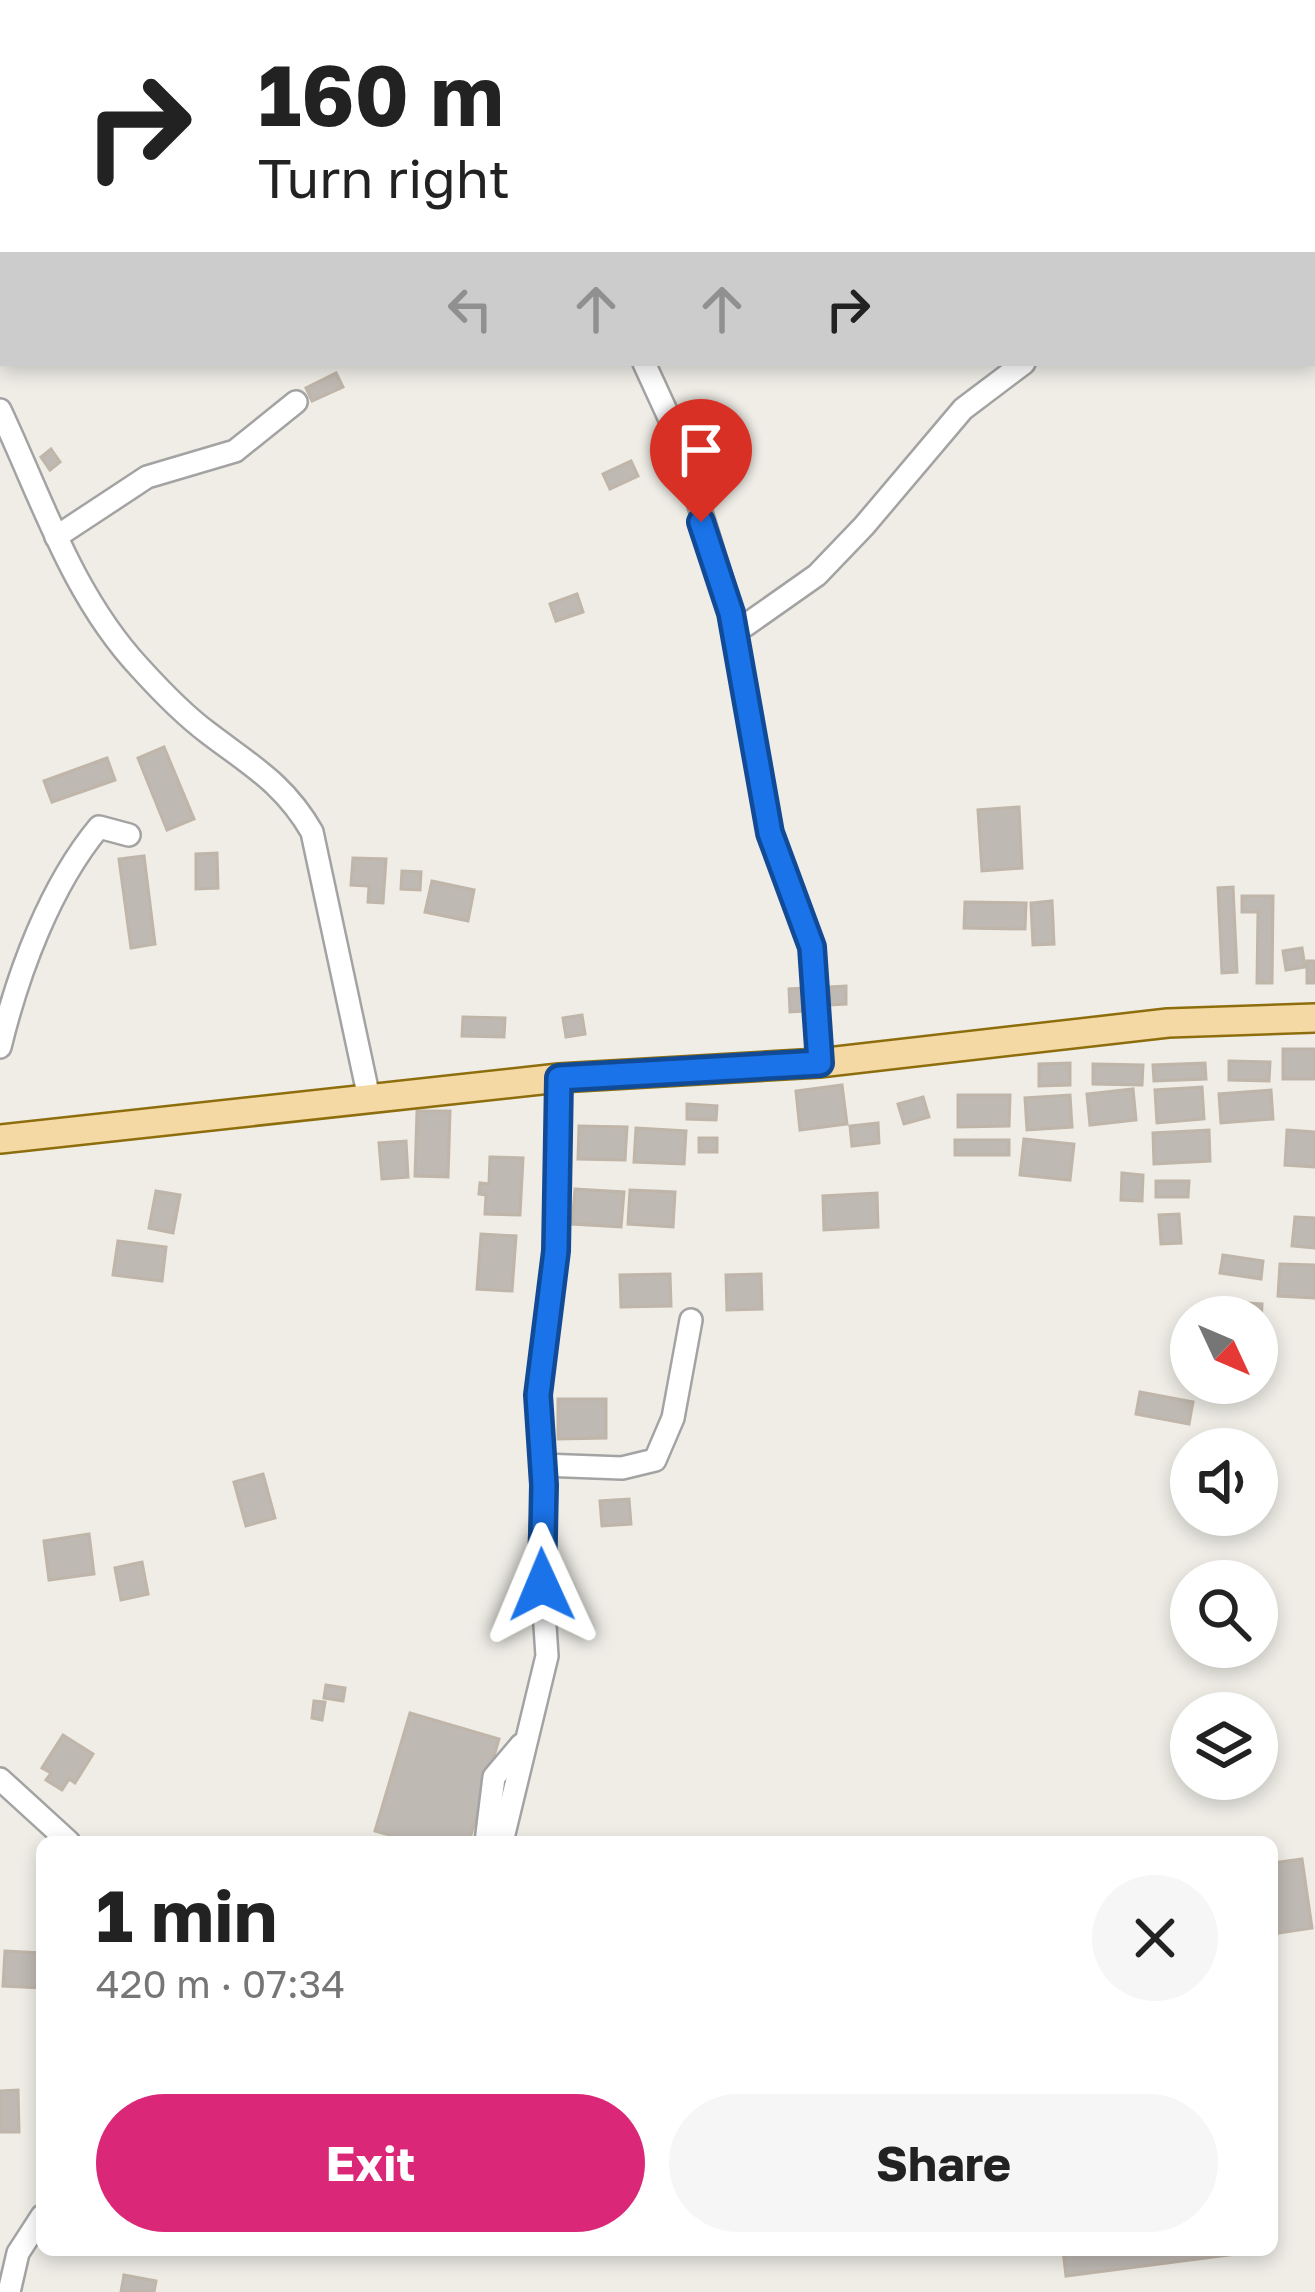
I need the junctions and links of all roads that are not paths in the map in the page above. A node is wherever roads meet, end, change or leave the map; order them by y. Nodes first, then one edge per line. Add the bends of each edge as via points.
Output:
1 (645, 366) edge
2 (1020, 366) edge
3 (296, 402) dead end
4 (0, 410) edge
5 (56, 537) junction
6 (733, 630) junction
7 (129, 836) dead end
8 (1315, 1018) edge
9 (0, 1047) edge
10 (820, 1063) junction
11 (559, 1078) junction
12 (370, 1098) junction
13 (0, 1139) edge
14 (692, 1320) dead end
15 (542, 1465) junction
16 (525, 1739) junction
17 (0, 1779) edge
18 (62, 1836) edge
19 (487, 1836) edge
20 (503, 1836) edge
21 (36, 2225) edge
22 (9, 2292) edge

1 - 6 street via 679,437
2 - 6 street via 963,410 817,575
3 - 5 street via 236,451 147,477
4 - 5 street
5 - 12 street via 100,621 139,667 202,728 272,779 312,832
6 - 10 street via 770,833 812,947
7 - 9 street via 99,827 80,850 16,982
8 - 10 main road via 1168,1023
10 - 11 main road
11 - 12 main road
11 - 15 street via 556,1251 538,1395
12 - 13 main road
14 - 15 street via 674,1418 655,1460 622,1468
15 - 16 street via 547,1656
16 - 19 street via 494,1777
16 - 20 street
17 - 18 street
21 - 22 street via 18,2252

